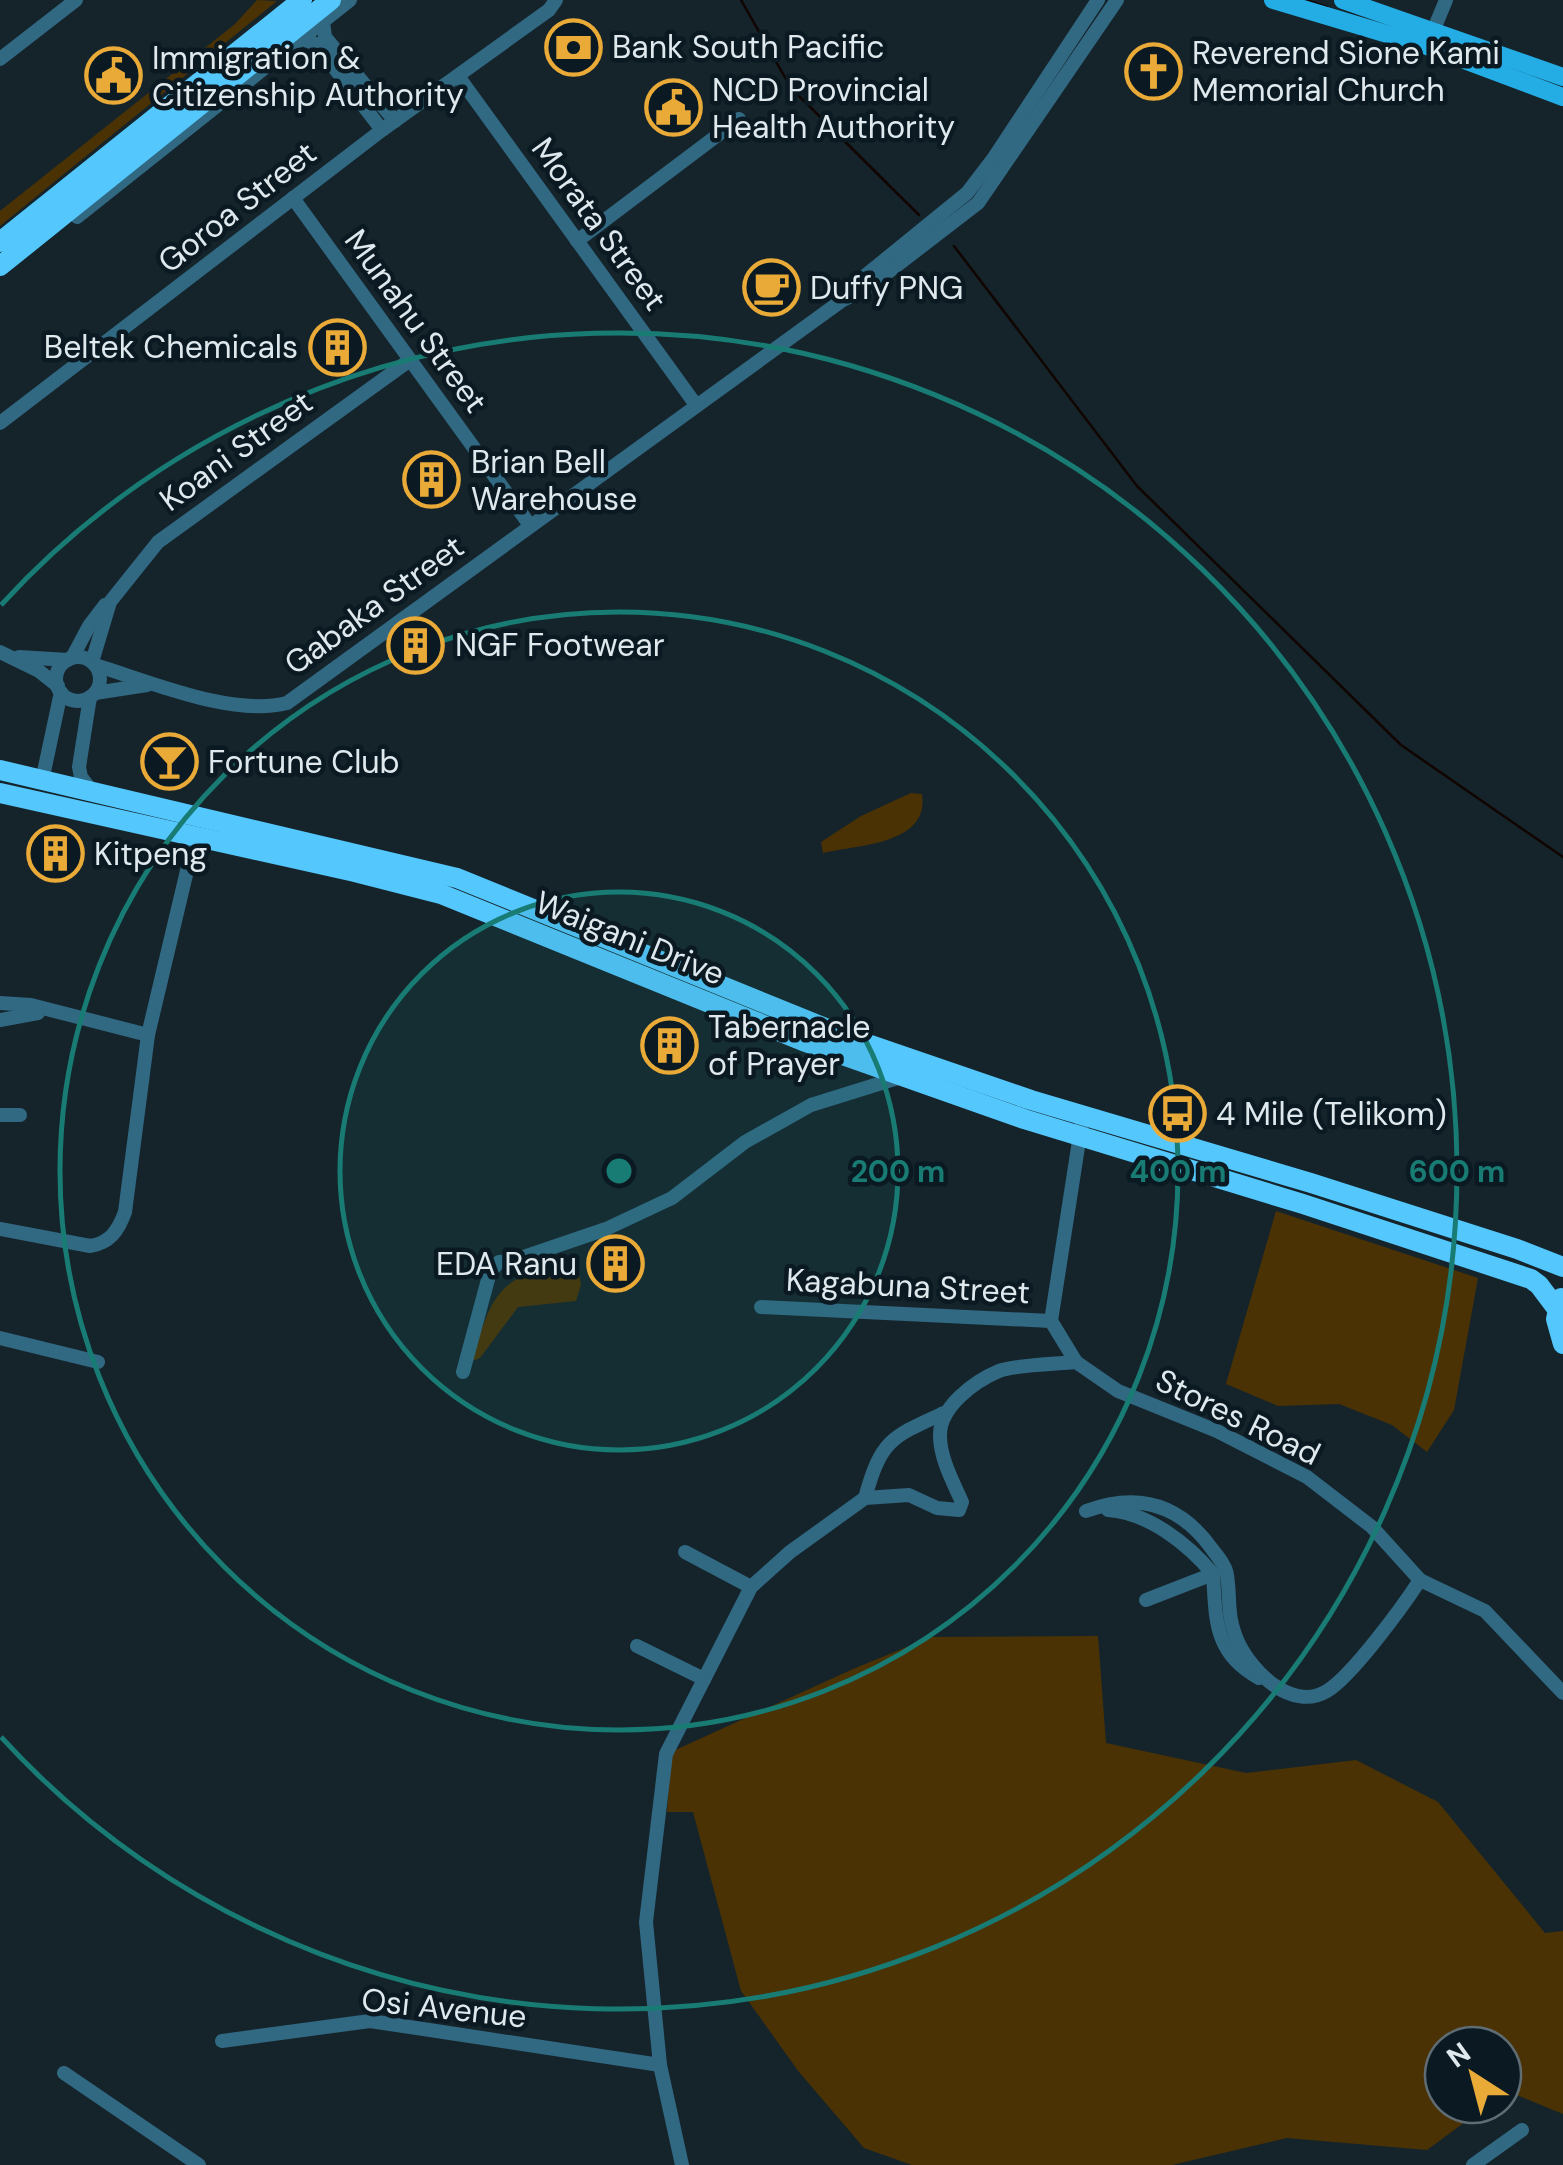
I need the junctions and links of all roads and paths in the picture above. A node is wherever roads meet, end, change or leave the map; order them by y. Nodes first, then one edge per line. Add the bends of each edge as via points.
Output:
1 (76, 0) edge
2 (330, 0) edge
3 (350, 0) edge
4 (556, 0) edge
5 (1098, 0) edge
6 (1117, 0) edge
7 (1272, 0) edge
8 (1343, 0) edge
9 (1446, 0) edge
10 (292, 18) edge
11 (323, 22) junction
12 (1430, 38) junction
13 (0, 59) edge
14 (458, 76) junction
15 (1563, 76) edge
16 (1563, 96) edge
17 (739, 119) dead end
18 (395, 121) junction
19 (382, 130) junction
20 (292, 198) junction
21 (0, 242) edge
22 (577, 242) junction
23 (0, 266) edge
24 (0, 278) edge
25 (844, 300) junction
26 (410, 360) junction
27 (696, 405) junction
28 (0, 423) edge
29 (530, 524) junction
30 (110, 602) junction
31 (6, 654) edge
32 (70, 659) junction
33 (94, 663) junction
34 (158, 684) junction
35 (59, 689) junction
36 (93, 695) junction
37 (0, 770) edge
38 (42, 781) junction
39 (0, 793) edge
40 (94, 793) junction
41 (128, 823) junction
42 (264, 830) junction
43 (195, 837) junction
44 (384, 860) junction
45 (355, 872) junction
46 (470, 905) junction
47 (762, 1001) junction
48 (0, 1003) edge
49 (50, 1012) junction
50 (0, 1020) edge
51 (148, 1035) junction
52 (867, 1063) junction
53 (904, 1076) junction
54 (0, 1115) edge
55 (20, 1115) dead end
56 (1082, 1116) junction
57 (1078, 1138) junction
58 (0, 1229) edge
59 (1563, 1267) edge
60 (1560, 1303) edge
61 (761, 1307) dead end
62 (1051, 1321) junction
63 (0, 1338) edge
64 (1563, 1344) edge
65 (98, 1362) dead end
66 (1076, 1362) junction
67 (463, 1372) dead end
68 (944, 1413) junction
69 (865, 1498) junction
70 (685, 1552) dead end
71 (1213, 1574) junction
72 (1420, 1580) junction
73 (751, 1587) junction
74 (1146, 1600) dead end
75 (637, 1646) dead end
76 (704, 1679) junction
77 (1268, 1684) junction
78 (1563, 1693) edge
79 (222, 2040) dead end
80 (660, 2065) junction
81 (64, 2073) dead end
82 (1522, 2130) dead end
83 (199, 2165) edge
84 (682, 2165) edge
85 (1473, 2165) edge

1 - 13 street
2 - 10 highway
3 - 11 street
4 - 14 street, Goroa Street
5 - 25 street, Gabaka Street via 967,193
6 - 25 street, Gabaka Street via 978,203
7 - 12 main road
8 - 12 main road
9 - 12 street
10 - 11 street
10 - 19 street
10 - 21 highway
10 - 23 highway
10 - 24 street
11 - 18 street via 325,36
12 - 15 main road
12 - 16 main road
14 - 18 street, Goroa Street
14 - 22 street, Morata Street
17 - 22 street
18 - 19 street, Goroa Street
19 - 20 street, Goroa Street
20 - 26 street, Munahu Street
20 - 28 street, Goroa Street
22 - 27 street, Morata Street
25 - 27 street, Gabaka Street
26 - 29 street, Munahu Street
26 - 30 street, Koani Street via 158,542
27 - 29 street, Gabaka Street
29 - 34 street, Gabaka Street via 288,703 253,707
30 - 32 street, Koani Street
30 - 33 street, Koani Street
31 - 32 street
31 - 35 street
32 - 33 street
32 - 35 street via 58,671
33 - 34 street, Gabaka Street
33 - 36 street via 100,679
34 - 36 street, Gabaka Street
35 - 36 street via 78,701
35 - 38 street
36 - 40 street via 79,766
37 - 38 highway, Waigani Drive
38 - 40 highway, Waigani Drive
38 - 41 highway via 43,796
39 - 41 highway, Waigani Drive
40 - 42 highway, Waigani Drive
41 - 43 highway, Waigani Drive
42 - 44 highway, Waigani Drive
42 - 45 highway via 279,842 356,860
43 - 45 highway, Waigani Drive
43 - 51 street
44 - 46 highway via 380,872 457,894
44 - 47 highway, Waigani Drive via 457,878
45 - 46 highway, Waigani Drive
46 - 52 highway, Waigani Drive
47 - 52 highway via 772,1013 867,1049
47 - 56 highway, Waigani Drive via 850,1038
48 - 49 street
49 - 50 street
49 - 51 street
51 - 58 street via 124,1212 112,1237 90,1246
52 - 53 highway, Waigani Drive
53 - 57 highway, Waigani Drive
53 - 67 street via 777,1122 672,1198 606,1229 499,1262 490,1272
54 - 55 street
56 - 57 street
56 - 59 highway, Waigani Drive
57 - 60 highway, Waigani Drive via 1513,1273
57 - 62 street
60 - 64 highway via 1556,1320
61 - 62 street, Kagabuna Street
62 - 66 street, Stores Road
63 - 65 street
66 - 68 street via 1001,1370
66 - 72 street, Stores Road via 1118,1391 1307,1476 1372,1527
68 - 69 street via 888,1442
68 - 69 street via 940,1436 959,1510 909,1495
69 - 73 street
70 - 73 street
71 - 74 street
71 - 77 street via 1213,1618 1222,1640 1242,1669
71 - 77 street via 1193,1550 1161,1530 1122,1511 1089,1510 1106,1504 1161,1506 1188,1521 1227,1571 1233,1628
72 - 77 street via 1331,1689 1316,1696
72 - 78 street, Stores Road via 1486,1612
73 - 76 street
75 - 76 street
76 - 80 street via 666,1754 646,1922
79 - 80 street, Osi Avenue via 370,2020
80 - 84 street
81 - 83 street
82 - 85 street

